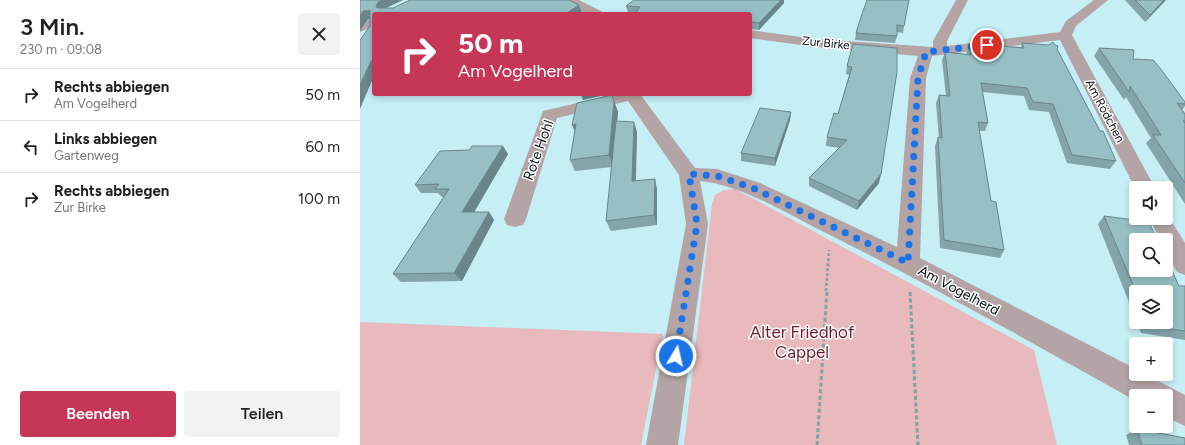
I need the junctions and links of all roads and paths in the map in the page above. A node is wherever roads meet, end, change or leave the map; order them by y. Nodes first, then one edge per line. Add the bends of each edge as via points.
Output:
1 (570, 0) edge
2 (962, 0) edge
3 (1102, 0) edge
4 (592, 12) edge
5 (360, 17) edge
6 (372, 20) edge
7 (372, 23) edge
8 (362, 33) edge
9 (752, 34) edge
10 (1065, 35) junction
11 (933, 52) junction
12 (624, 96) edge
13 (633, 96) edge
14 (689, 174) junction
15 (1141, 181) edge
16 (514, 219) dead end
17 (1164, 225) edge
18 (830, 248) dead end
19 (908, 263) junction
20 (1185, 265) edge
21 (1144, 389) edge
22 (1173, 405) edge
23 (1185, 411) edge
24 (662, 445) edge
25 (817, 445) edge
26 (918, 445) edge

1 - 4 street
2 - 11 street
3 - 10 street via 1071,24
5 - 6 street
7 - 8 street
9 - 11 street, Zur Birke via 816,43
10 - 11 street, Zur Birke
10 - 15 street, Am Rödchen
11 - 19 street via 918,78
12 - 16 street, Rote Hohl via 549,114
13 - 14 street
14 - 19 street, Am Vogelherd via 717,176 753,188
14 - 24 street via 697,224
17 - 20 street
18 - 25 path
19 - 21 street, Am Vogelherd
19 - 26 path
22 - 23 street

